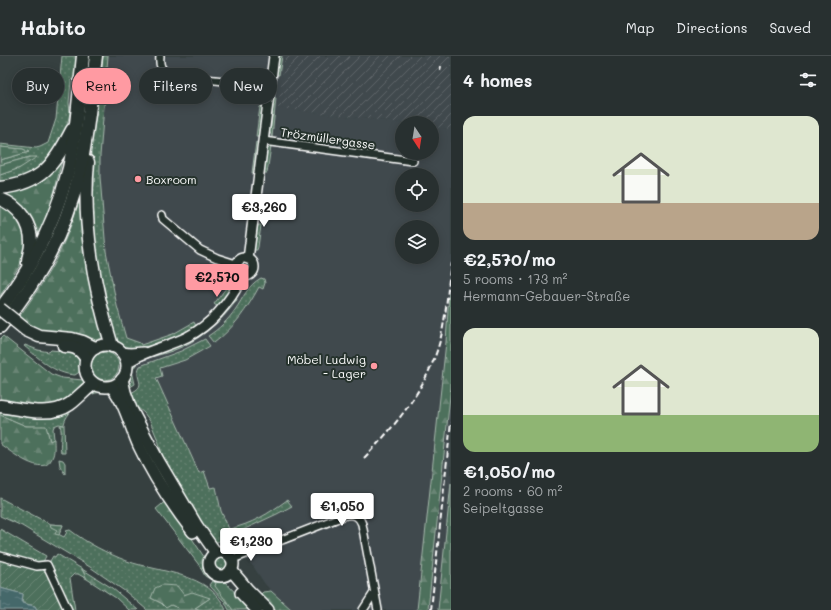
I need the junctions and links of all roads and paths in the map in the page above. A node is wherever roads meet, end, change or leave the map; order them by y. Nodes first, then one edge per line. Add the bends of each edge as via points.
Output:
1 (83, 56) edge
2 (96, 56) edge
3 (160, 56) edge
4 (274, 56) edge
5 (272, 68) edge
6 (220, 81) edge
7 (268, 104) edge
8 (76, 122) junction
9 (263, 141) junction
10 (84, 145) junction
11 (413, 161) dead end
12 (0, 188) edge
13 (0, 199) edge
14 (162, 214) dead end
15 (248, 259) junction
16 (236, 264) junction
17 (27, 270) junction
18 (243, 276) junction
19 (0, 309) edge
20 (0, 318) edge
21 (9, 325) edge
22 (95, 348) junction
23 (117, 349) junction
24 (148, 351) junction
25 (86, 358) junction
26 (127, 366) junction
27 (122, 379) junction
28 (93, 384) junction
29 (112, 386) junction
30 (0, 406) edge
31 (214, 555) junction
32 (0, 556) edge
33 (230, 568) junction
34 (374, 593) junction
35 (68, 610) edge
36 (257, 610) edge
37 (268, 610) edge
38 (363, 610) edge
39 (378, 610) edge

1 - 8 highway
2 - 10 highway
3 - 6 street via 161,70 169,75
4 - 5 street
7 - 9 street
8 - 12 highway via 50,166 27,182
8 - 17 highway via 63,190 48,230
9 - 11 street, Trözmüllergasse
9 - 15 street
10 - 21 highway via 74,193 65,219
10 - 23 highway via 88,157 86,196 99,298
13 - 17 highway via 17,209 28,226 31,244
14 - 16 street via 162,219 200,250
15 - 16 street via 242,259
15 - 18 street via 253,263 254,270 250,275
16 - 18 street via 238,273
17 - 19 highway
18 - 24 street via 228,302 201,328 182,340
19 - 21 highway, bridge
20 - 21 highway
21 - 22 highway via 39,336 72,339
21 - 25 highway via 22,336 37,343 76,348
22 - 23 main road via 100,346
22 - 25 main road
23 - 24 street via 130,353
23 - 26 main road via 126,359
24 - 26 street via 130,361
25 - 28 main road via 84,369
26 - 27 main road
27 - 29 main road
27 - 31 main road via 131,409
28 - 29 main road via 106,388
28 - 30 highway via 69,405 56,410 44,412
29 - 31 main road via 148,462 184,520
31 - 33 main road via 228,553
31 - 33 main road via 209,564 212,571 218,575
32 - 35 street via 47,566
33 - 34 street via 346,515 355,515 362,524
33 - 36 main road
33 - 37 main road
34 - 38 street
34 - 39 street

